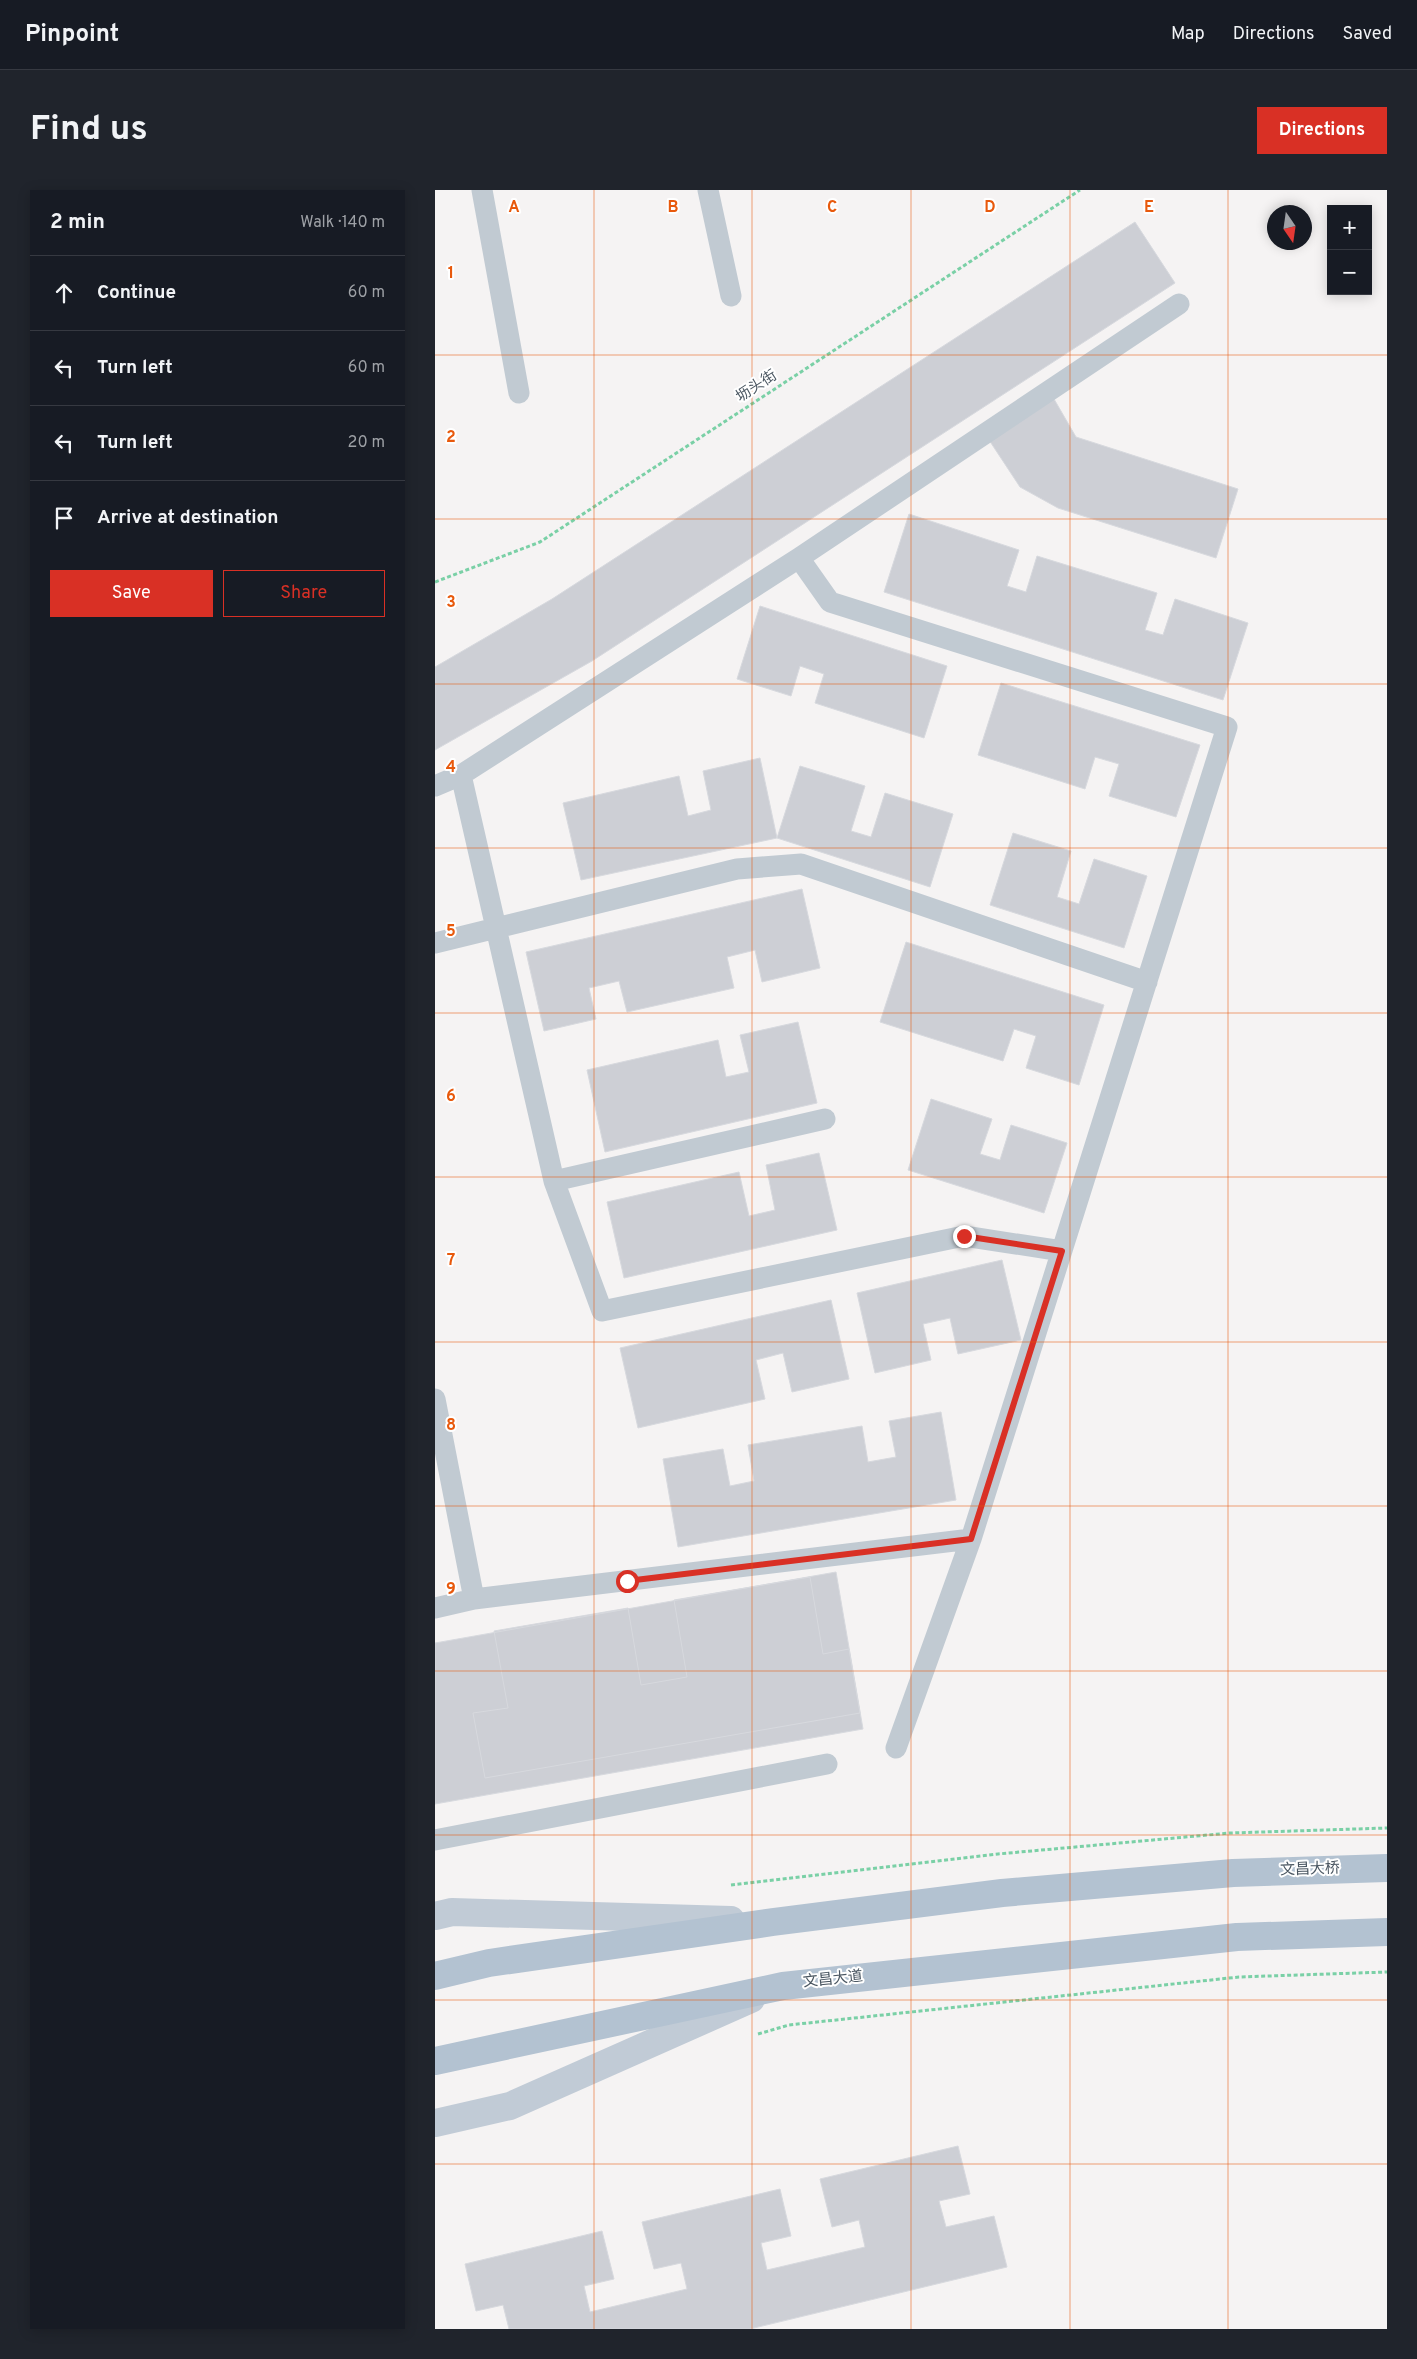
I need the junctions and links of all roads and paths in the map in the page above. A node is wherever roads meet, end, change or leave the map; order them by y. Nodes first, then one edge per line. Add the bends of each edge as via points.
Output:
1 (482, 190) edge
2 (708, 190) edge
3 (1080, 190) edge
4 (731, 296) dead end
5 (1179, 304) dead end
6 (519, 393) dead end
7 (799, 558) junction
8 (435, 582) edge
9 (461, 775) junction
10 (435, 786) edge
11 (497, 929) junction
12 (435, 943) edge
13 (1147, 982) junction
14 (825, 1119) dead end
15 (554, 1181) junction
16 (1062, 1251) junction
17 (435, 1399) edge
18 (971, 1539) junction
19 (474, 1600) junction
20 (435, 1608) edge
21 (896, 1748) dead end
22 (827, 1764) dead end
23 (1387, 1828) edge
24 (435, 1840) edge
25 (1387, 1868) edge
26 (728, 1886) dead end
27 (443, 1914) edge
28 (773, 1922) junction
29 (1387, 1932) edge
30 (1387, 1972) edge
31 (435, 1976) edge
32 (783, 1986) junction
33 (752, 2036) dead end
34 (435, 2061) edge
35 (435, 2123) edge

1 - 6 lane
2 - 4 lane
3 - 8 path, 坜头街 via 540,542
5 - 7 lane
7 - 9 lane
7 - 13 lane via 830,602 1227,727
9 - 10 lane
9 - 11 lane
11 - 12 lane
11 - 13 lane via 737,869 801,864
11 - 15 lane
13 - 16 lane
14 - 15 lane
15 - 16 lane via 602,1310 964,1236
16 - 18 lane
17 - 19 lane
18 - 19 lane
18 - 21 lane
19 - 20 lane
22 - 24 lane
23 - 26 path via 1230,1833 999,1854
25 - 28 main road, 文昌大桥 via 1233,1873 1002,1893
27 - 28 street
28 - 31 main road via 489,1963
29 - 32 main road, 文昌大道 via 1237,1937
30 - 33 path via 1239,1977 789,2025
32 - 34 main road, 文昌大道
32 - 35 street via 509,2106

